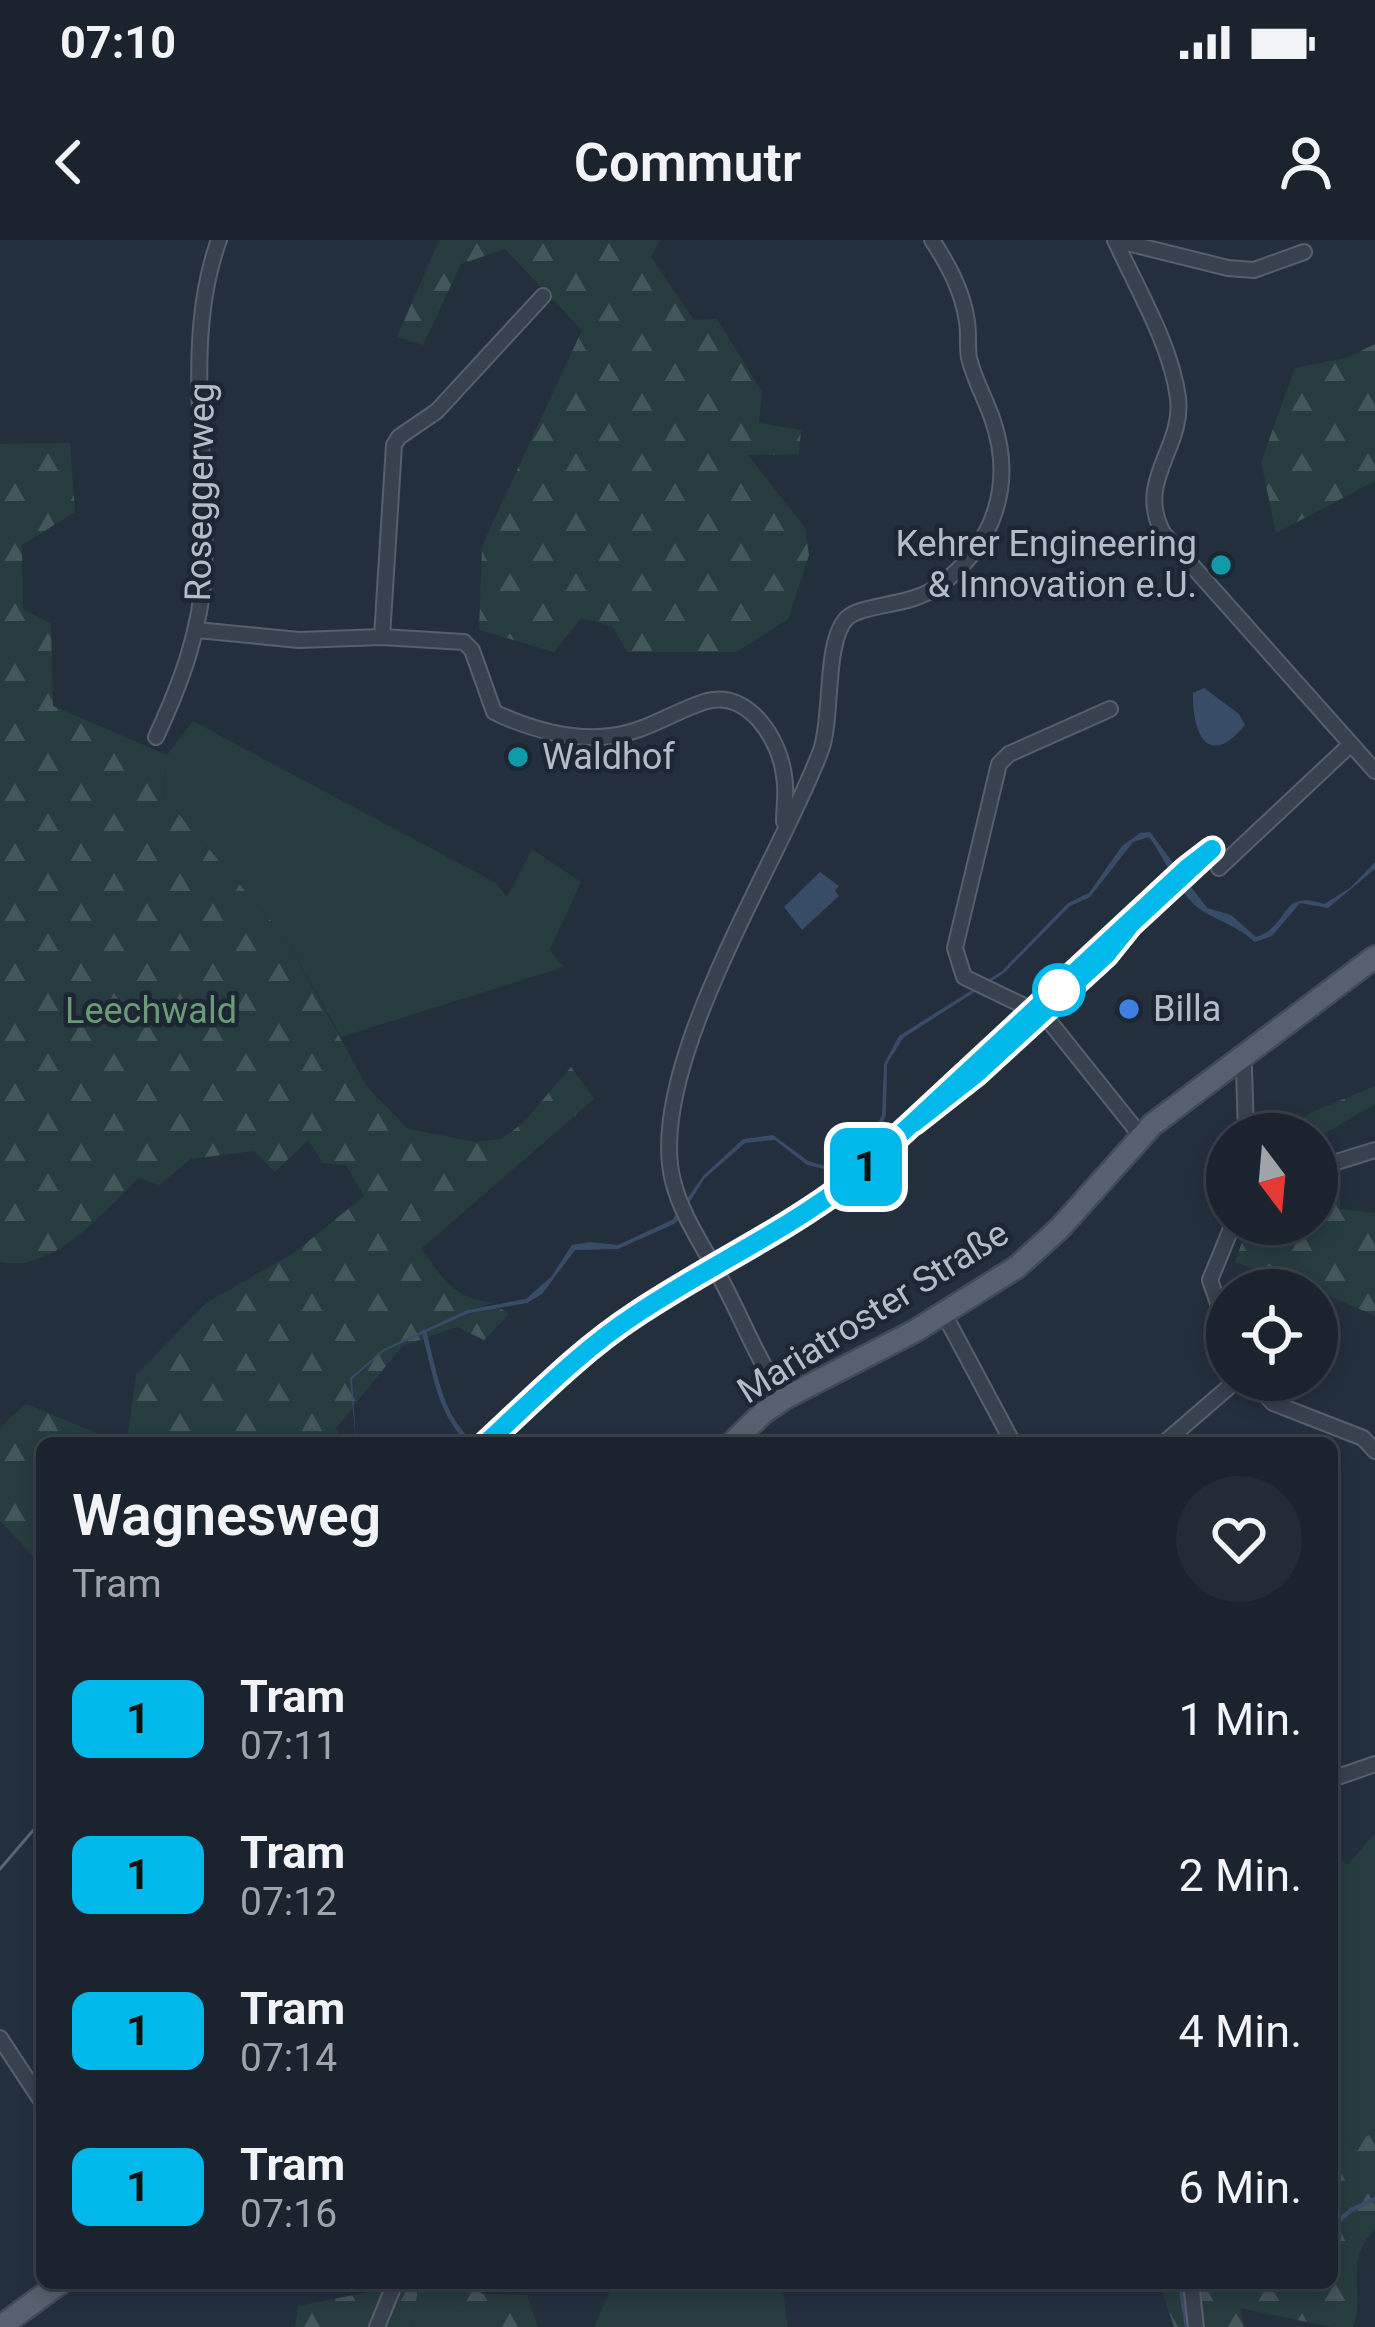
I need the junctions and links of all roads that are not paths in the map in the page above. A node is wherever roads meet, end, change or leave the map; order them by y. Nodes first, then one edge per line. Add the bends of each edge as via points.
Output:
1 (219, 240) edge
2 (932, 240) edge
3 (1115, 240) edge
4 (1304, 252) dead end
5 (543, 296) dead end
6 (197, 630) junction
7 (382, 637) junction
8 (1110, 709) dead end
9 (156, 737) dead end
10 (1351, 744) junction
11 (1375, 771) edge
12 (784, 827) junction
13 (1219, 868) dead end
14 (1375, 957) edge
15 (1238, 1058) junction
16 (1245, 1113) edge
17 (1141, 1136) junction
18 (1375, 1150) edge
19 (1338, 1161) edge
20 (944, 1314) junction
21 (785, 1398) junction
22 (1212, 1401) edge
23 (1271, 1401) edge
24 (738, 1437) edge
25 (1010, 1437) edge
26 (1170, 1437) edge
27 (1375, 1451) edge
28 (1375, 1764) edge
29 (1338, 1777) edge
30 (0, 2038) edge
31 (36, 2093) edge
32 (52, 2289) edge
33 (393, 2289) edge
34 (1192, 2289) edge
35 (0, 2327) edge
36 (377, 2327) edge
37 (1196, 2327) edge

1 - 6 street, Roseggerweg via 204,309
2 - 12 street via 964,306 968,355 998,439 1002,491 994,521 937,588 848,618 836,638 822,748
3 - 4 street via 1254,270
3 - 10 street via 1173,371 1179,404 1152,513
5 - 7 street via 394,446
6 - 7 street via 299,640
6 - 9 street, Roseggerweg
7 - 12 street via 464,643 494,712 573,737 611,736 711,700 736,701 774,743 784,774
8 - 17 street via 999,764 955,948 968,979 1045,1016
10 - 11 street
10 - 13 street
12 - 21 street via 676,1085 669,1149 678,1198
14 - 15 main road, Mariatroster Straße
15 - 16 street
15 - 17 main road, Mariatroster Straße
17 - 20 main road, Mariatroster Straße via 1039,1249
18 - 19 street
20 - 21 main road, Mariatroster Straße
20 - 25 street
21 - 24 main road, Mariatroster Straße
22 - 26 street
23 - 27 street via 1363,1438
28 - 29 street
30 - 31 street
32 - 35 main road
33 - 36 street
34 - 37 street

